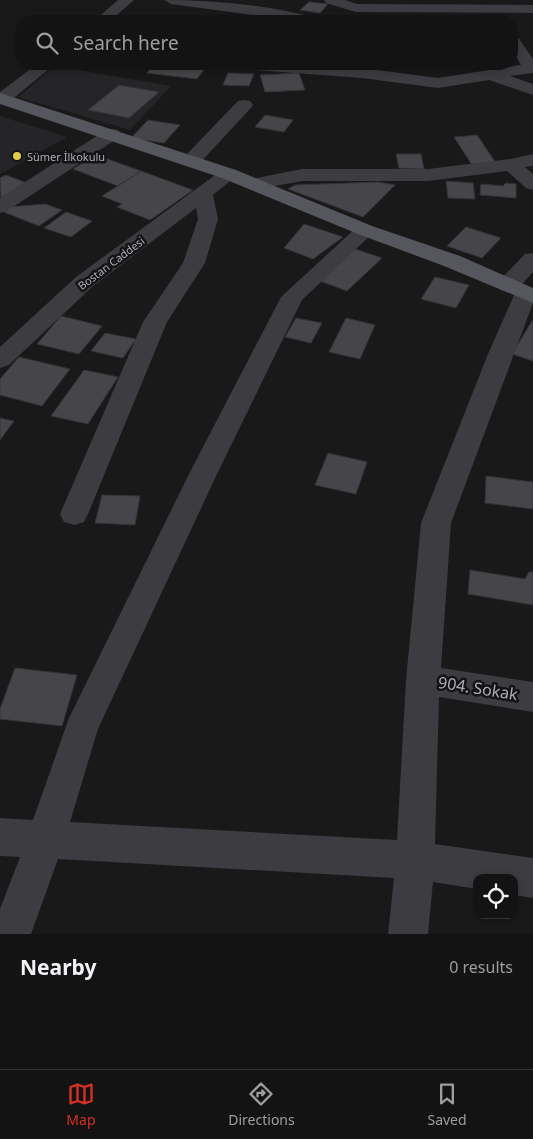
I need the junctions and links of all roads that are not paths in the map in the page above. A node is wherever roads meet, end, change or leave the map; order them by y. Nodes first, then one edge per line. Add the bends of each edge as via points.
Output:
1 (127, 0) edge
2 (171, 0) edge
3 (331, 0) edge
4 (392, 8) junction
5 (533, 9) edge
6 (498, 14) edge
7 (108, 15) edge
8 (289, 15) edge
9 (398, 15) edge
10 (518, 48) edge
11 (532, 68) edge
12 (39, 70) edge
13 (311, 70) edge
14 (355, 70) edge
15 (372, 70) edge
16 (458, 70) edge
17 (518, 70) edge
18 (518, 70) edge
19 (489, 74) junction
20 (467, 78) junction
21 (532, 95) edge
22 (2, 98) edge
23 (244, 105) dead end
24 (112, 134) junction
25 (533, 160) edge
26 (191, 161) junction
27 (511, 165) junction
28 (229, 174) junction
29 (253, 184) junction
30 (533, 184) edge
31 (203, 193) junction
32 (0, 207) edge
33 (365, 230) junction
34 (533, 259) edge
35 (522, 291) edge
36 (0, 360) edge
37 (74, 514) dead end
38 (423, 680) junction
39 (533, 697) edge
40 (0, 837) edge
41 (46, 838) junction
42 (415, 860) junction
43 (533, 878) edge
44 (11, 934) edge
45 (408, 934) edge

1 - 7 street
2 - 8 street
3 - 4 street via 356,8
4 - 6 street
4 - 9 street
5 - 6 street
10 - 11 street
11 - 18 street
12 - 22 street
13 - 14 street via 345,73
15 - 20 street via 438,83
16 - 20 street
17 - 19 street
19 - 20 street
19 - 21 street
22 - 24 main road
23 - 26 street
24 - 26 main road
24 - 32 street
25 - 27 street
26 - 28 main road
27 - 29 street via 428,175 302,175
27 - 30 street
28 - 29 main road
28 - 31 street, Bostan Caddesi
29 - 33 main road
31 - 36 street, Bostan Caddesi via 84,282
31 - 37 street via 208,219 194,263 155,322
33 - 35 main road via 452,261
33 - 41 street via 292,297 81,729
34 - 35 street
35 - 38 street via 436,523
38 - 39 street, 904. Sokak
38 - 42 street
40 - 41 street
41 - 42 street
41 - 44 street
42 - 43 street
42 - 45 street

